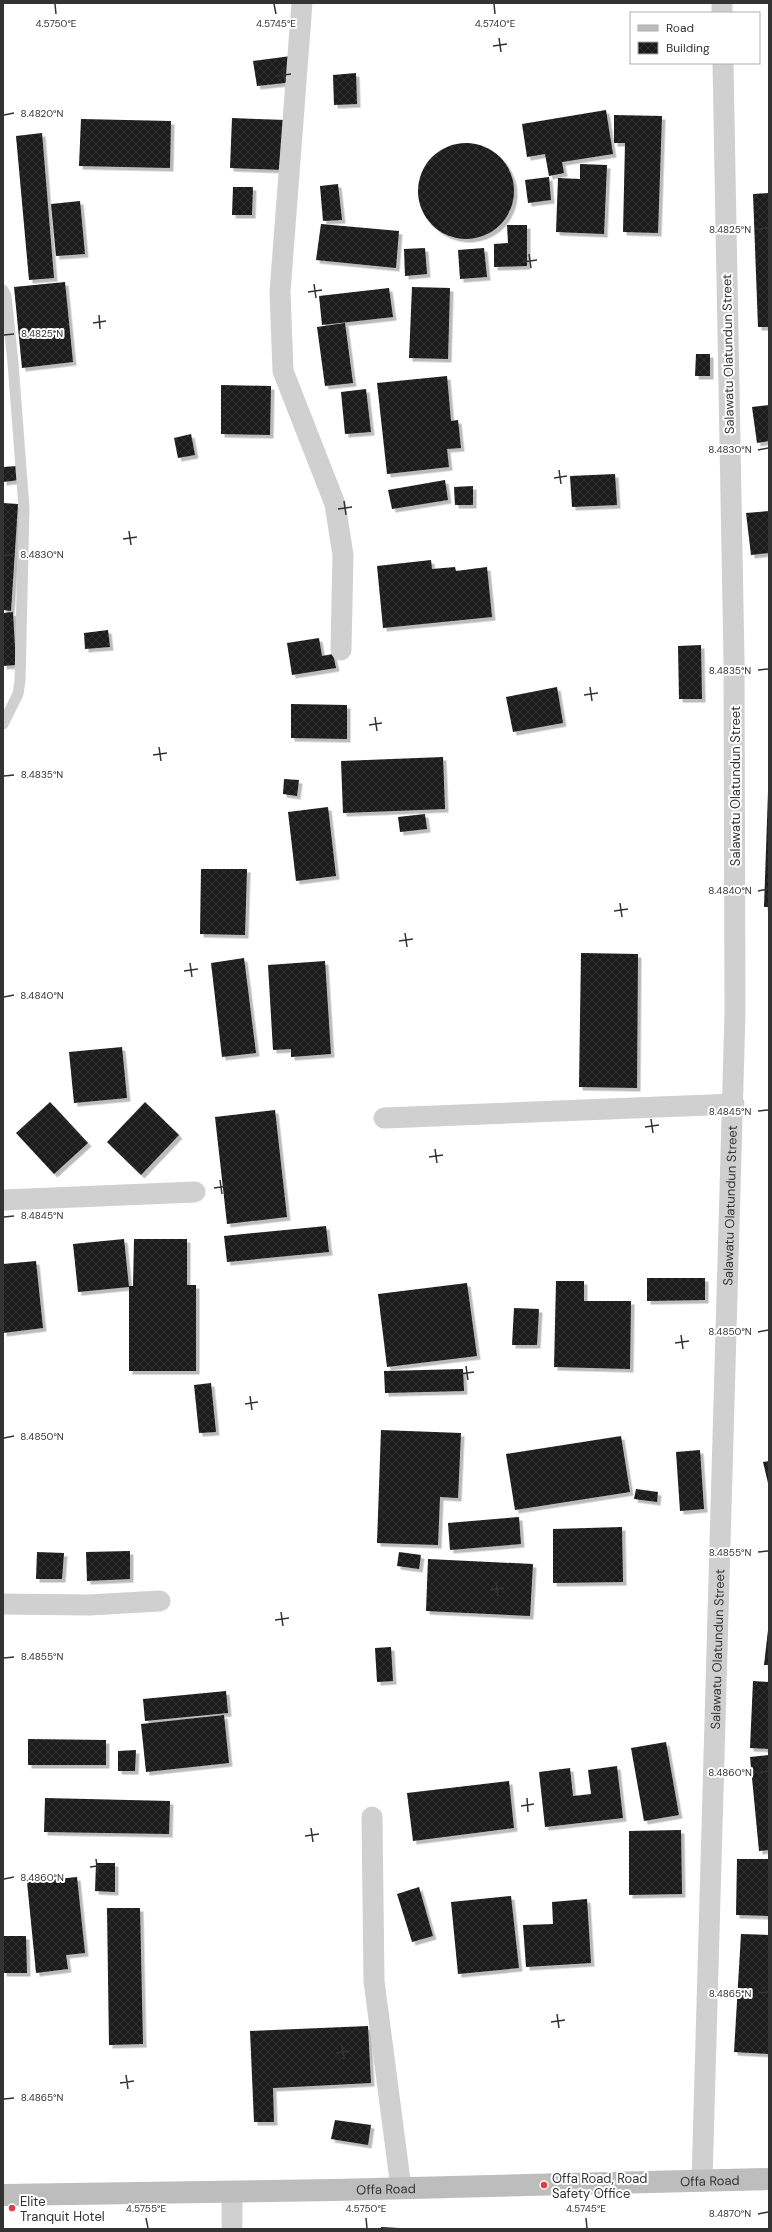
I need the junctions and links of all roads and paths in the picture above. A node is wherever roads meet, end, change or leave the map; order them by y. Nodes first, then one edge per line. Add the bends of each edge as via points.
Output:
1 (302, 3) edge
2 (723, 64) edge
3 (3, 290) edge
4 (341, 650) dead end
5 (3, 724) edge
6 (734, 1104) junction
7 (384, 1118) dead end
8 (195, 1192) dead end
9 (3, 1200) edge
10 (160, 1601) dead end
11 (3, 1604) edge
12 (372, 1817) dead end
13 (769, 2179) edge
14 (702, 2181) junction
15 (401, 2188) junction
16 (232, 2192) junction
17 (3, 2195) edge
18 (232, 2229) edge

1 - 4 street via 280,292 282,371 335,504 343,555
2 - 6 street, Salawatu Olatundun Street via 734,659
3 - 5 lane via 6,296 13,363 24,508 20,681 18,694
6 - 7 street
6 - 14 street, Salawatu Olatundun Street
8 - 9 street
10 - 11 street via 89,1605
12 - 15 street via 374,1981
13 - 14 street, Offa Road
14 - 15 street, Offa Road
15 - 16 street, Offa Road
16 - 17 street, Offa Road
16 - 18 street

